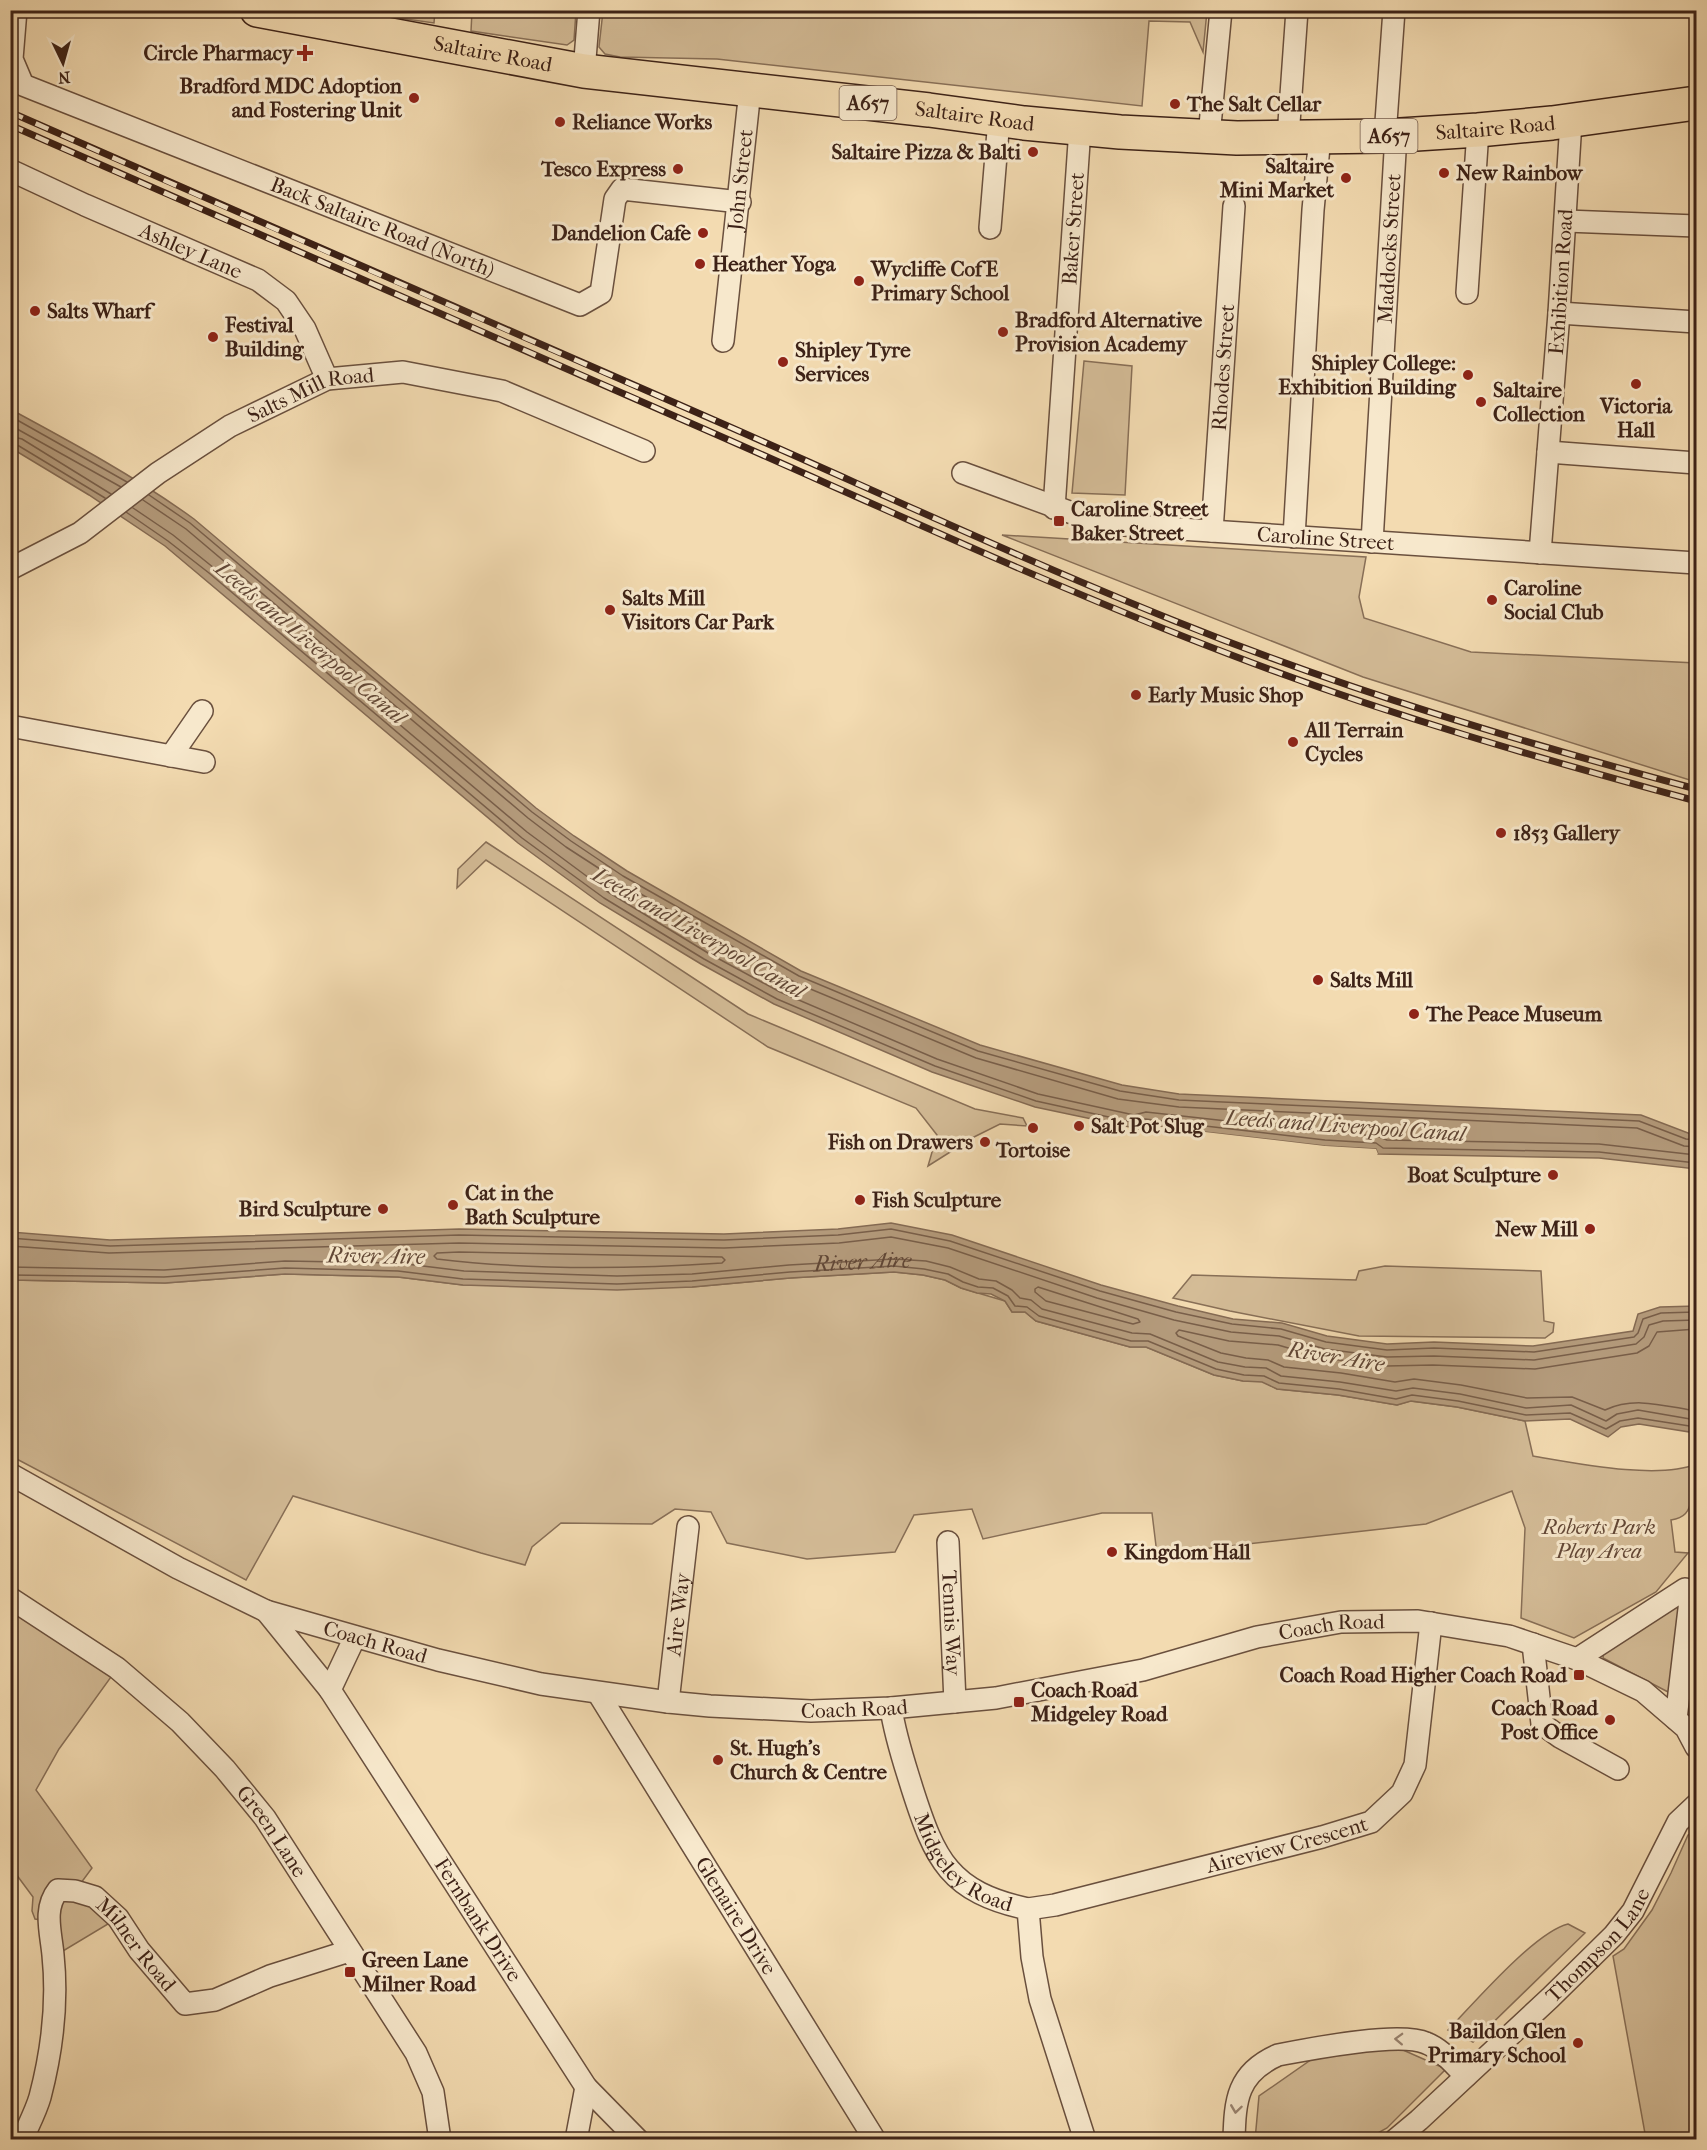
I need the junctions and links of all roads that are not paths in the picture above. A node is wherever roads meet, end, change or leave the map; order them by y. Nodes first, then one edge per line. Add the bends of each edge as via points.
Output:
1 (16, 10) edge
2 (257, 10) edge
3 (589, 10) edge
4 (1221, 10) edge
5 (1298, 10) edge
6 (1394, 10) edge
7 (584, 71) junction
8 (750, 90) junction
9 (1696, 103) edge
10 (999, 119) junction
11 (1571, 121) junction
12 (1080, 128) junction
13 (1478, 130) junction
14 (1209, 136) junction
15 (1320, 136) junction
16 (1391, 136) junction
17 (1288, 137) junction
18 (10, 170) edge
19 (740, 202) junction
20 (1234, 206) dead end
21 (1566, 221) junction
22 (1696, 226) edge
23 (990, 228) dead end
24 (1467, 293) dead end
25 (1559, 313) junction
26 (1696, 322) edge
27 (723, 341) dead end
28 (327, 379) junction
29 (644, 451) dead end
30 (1548, 452) junction
31 (1696, 463) edge
32 (963, 473) dead end
33 (1054, 508) junction
34 (1212, 531) junction
35 (1294, 537) junction
36 (1372, 542) junction
37 (1540, 553) junction
38 (1696, 563) edge
39 (10, 569) edge
40 (202, 711) dead end
41 (10, 726) edge
42 (171, 756) junction
43 (204, 762) dead end
44 (10, 1474) edge
45 (688, 1527) dead end
46 (948, 1542) dead end
47 (10, 1598) edge
48 (266, 1611) junction
49 (1431, 1623) junction
50 (355, 1637) junction
51 (1533, 1644) junction
52 (1577, 1659) junction
53 (330, 1690) junction
54 (598, 1693) junction
55 (668, 1702) junction
56 (955, 1702) junction
57 (891, 1708) junction
58 (1677, 1719) junction
59 (1696, 1747) edge
60 (1618, 1769) dead end
61 (1696, 1805) edge
62 (1028, 1909) junction
63 (349, 1951) junction
64 (1466, 2076) junction
65 (586, 2087) junction
66 (22, 2139) edge
67 (440, 2139) edge
68 (576, 2139) edge
69 (638, 2139) edge
70 (875, 2139) edge
71 (1085, 2139) edge
72 (1234, 2139) edge
73 (1395, 2139) edge

1 - 19 street, Back Saltaire Road (North) via 12,59 23,85 580,305 601,293 615,199 622,189
2 - 7 main road, Saltaire Road / A657
3 - 7 street
4 - 14 street
5 - 17 street
6 - 16 street, Maddocks Street
7 - 8 main road, Saltaire Road / A657
8 - 10 main road, Saltaire Road / A657
8 - 19 street, John Street
9 - 11 main road, Saltaire Road / A657
10 - 12 main road, Saltaire Road / A657
10 - 23 street
11 - 13 main road, Saltaire Road / A657
11 - 21 street, Exhibition Road
12 - 14 main road, Saltaire Road / A657
12 - 33 street, Baker Street
13 - 16 main road, Saltaire Road / A657
13 - 24 street
14 - 17 main road, Saltaire Road / A657
15 - 16 main road, Saltaire Road / A657
15 - 17 main road, Saltaire Road / A657
15 - 35 street
16 - 36 street, Maddocks Street
18 - 28 street, Ashley Lane via 258,280 286,301 305,329
19 - 27 street, John Street
20 - 34 street, Rhodes Street
21 - 22 street
21 - 25 street, Exhibition Road
25 - 26 street
25 - 30 street, Exhibition Road
28 - 29 street, Salts Mill Road via 403,372 502,391
28 - 39 street, Salts Mill Road via 230,426 158,473 81,533
30 - 31 street
30 - 37 street, Exhibition Road
32 - 33 street, Caroline Street
33 - 34 street, Caroline Street via 1094,521
34 - 35 street, Caroline Street
35 - 36 street, Caroline Street
36 - 37 street, Caroline Street
37 - 38 street, Caroline Street
40 - 42 street
41 - 42 street
42 - 43 street
44 - 48 street, Coach Road via 178,1568
45 - 55 street, Aire Way
46 - 56 street, Tennis Way
47 - 63 street, Green Lane via 117,1668 180,1722 265,1818
48 - 50 street, Coach Road
48 - 53 street, Fernbank Drive
49 - 51 street, Coach Road
49 - 56 street, Coach Road via 1341,1622 1257,1637 1143,1670
49 - 62 street, Aireview Crescent via 1415,1765 1402,1793 1371,1822 1056,1905
50 - 53 street
50 - 54 street, Coach Road via 484,1671
51 - 52 street, Coach Road
51 - 60 street via 1542,1724
52 - 58 street, Coach Road via 1643,1691
52 - 58 street via 1685,1589 1691,1592
53 - 65 street, Fernbank Drive
54 - 55 street, Coach Road
54 - 70 street, Glenaire Drive
55 - 57 street, Coach Road via 811,1711
56 - 57 street, Coach Road
57 - 62 street, Midgeley Road via 894,1730 937,1854 959,1880 979,1893
58 - 59 street, Coach Road
61 - 64 street, Thompson Lane via 1678,1822 1633,1911 1614,1935
62 - 71 street, Midgeley Road via 1040,1999
63 - 66 street, Milner Road via 270,1976 215,2000 185,2004 139,1950 118,1918 95,1897 58,1890 51,1899 48,1921 54,2027 39,2099
63 - 67 street, Green Lane via 416,2053 433,2092
64 -> 72 street via 1440,2051 1426,2042 1413,2040 1393,2038 1278,2055 1263,2061 1242,2086 1235,2106
64 - 73 street, Thompson Lane
65 - 68 street
65 - 69 street, Fernbank Drive

